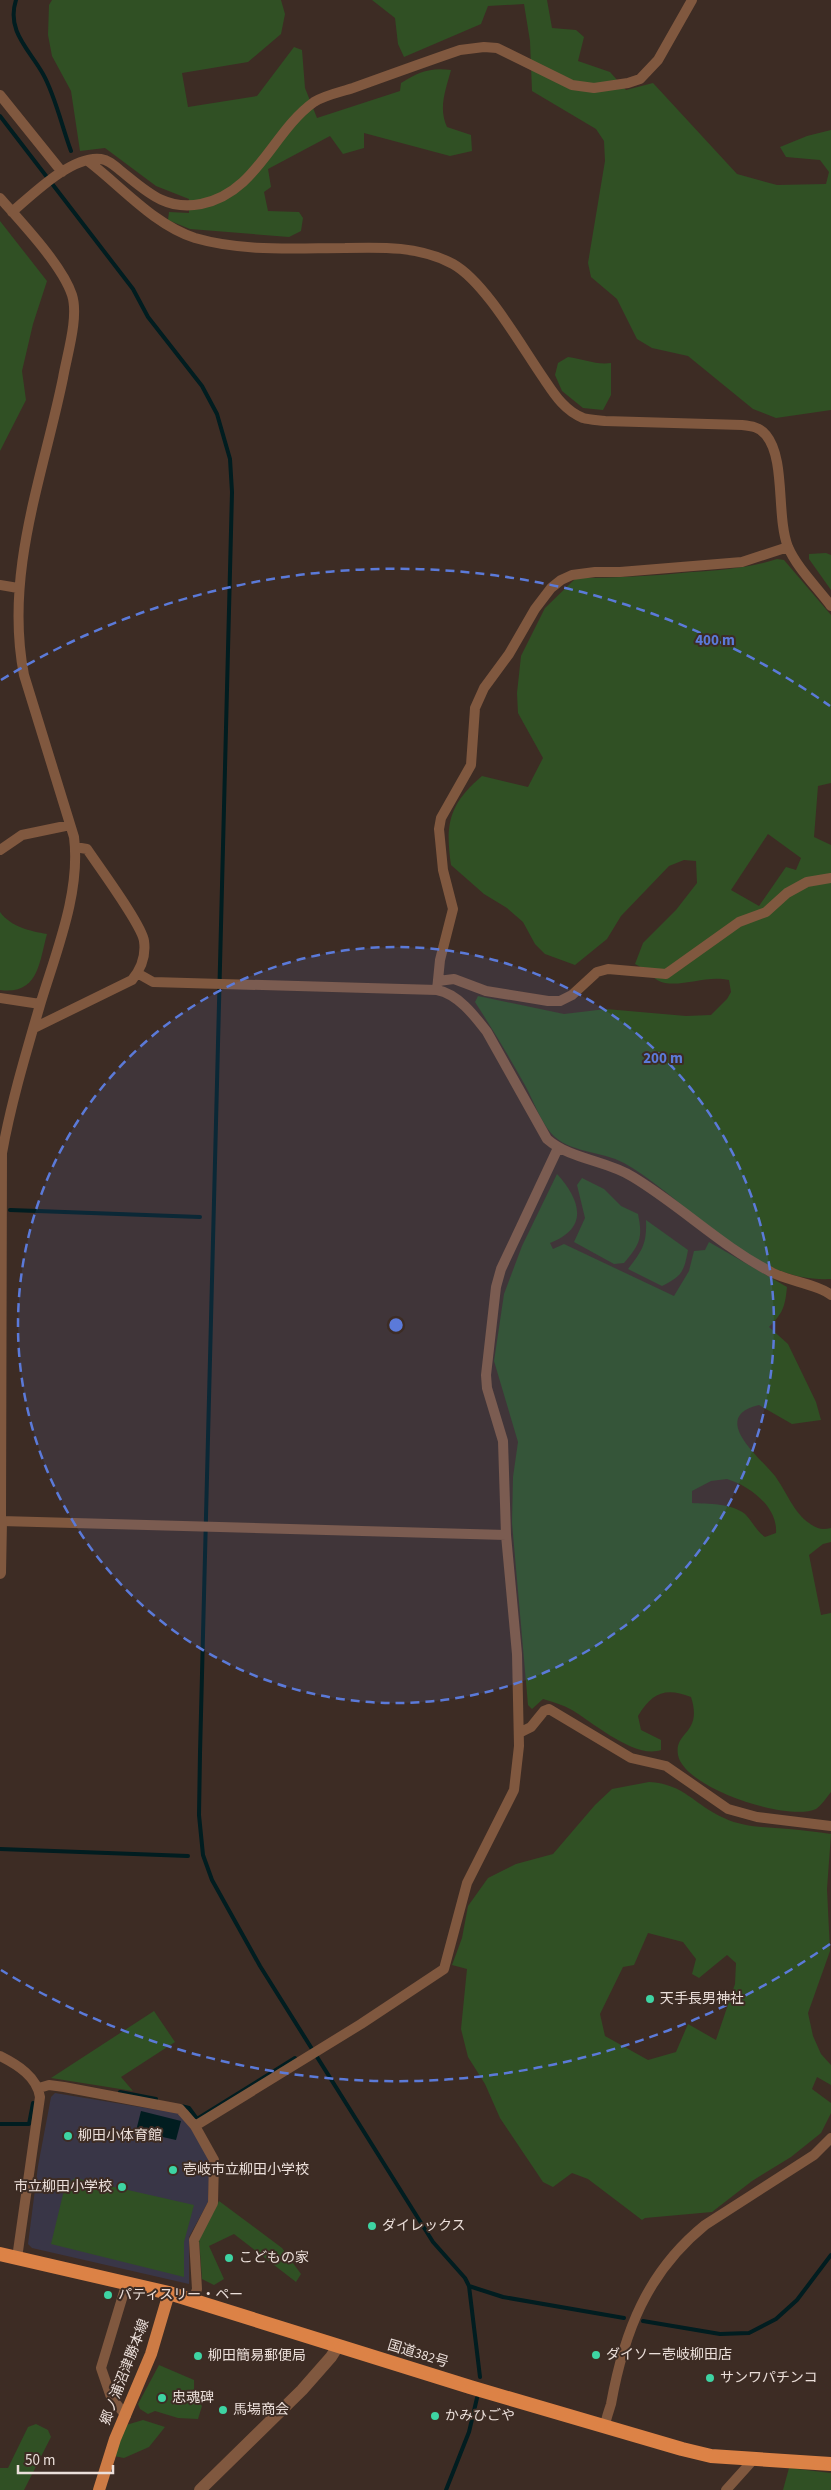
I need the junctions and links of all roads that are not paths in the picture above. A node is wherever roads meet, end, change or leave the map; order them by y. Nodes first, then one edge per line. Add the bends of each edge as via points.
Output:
1 (692, 0) edge
2 (0, 95) edge
3 (88, 160) junction
4 (59, 174) junction
5 (0, 198) edge
6 (12, 212) junction
7 (788, 547) junction
8 (0, 585) edge
9 (18, 588) junction
10 (831, 606) edge
11 (70, 825) junction
12 (75, 846) junction
13 (0, 850) edge
14 (831, 878) edge
15 (137, 974) junction
16 (438, 985) junction
17 (0, 998) edge
18 (40, 1004) junction
19 (34, 1028) junction
20 (4, 1122) edge
21 (558, 1148) junction
22 (830, 1293) edge
23 (1, 1367) edge
24 (1, 1521) edge
25 (506, 1534) junction
26 (0, 1574) edge
27 (519, 1733) junction
28 (831, 1826) edge
29 (0, 2056) edge
30 (39, 2088) junction
31 (195, 2126) junction
32 (831, 2138) edge
33 (0, 2254) edge
34 (17, 2258) junction
35 (127, 2282) junction
36 (169, 2293) junction
37 (193, 2301) junction
38 (338, 2346) junction
39 (126, 2416) junction
40 (605, 2426) junction
41 (754, 2459) junction
42 (831, 2464) edge
43 (732, 2488) edge
44 (99, 2490) edge
45 (200, 2490) edge

1 - 3 street via 658,60 640,79 594,88 572,86 497,48 460,50 315,102 256,169 216,200 178,205 158,200 111,163 101,159
2 - 4 street
3 - 4 street
3 - 7 street via 153,215 194,238 258,248 391,247 425,252 451,263 480,287 558,400 584,418 757,428 766,434 776,456
4 - 6 street
5 - 6 street
6 - 9 street via 61,274 73,298 74,312 52,430 25,540
7 - 10 street
7 - 16 street via 742,562 572,575 551,588 534,609 509,654 484,688 475,708 471,765 441,818 443,870 453,909 440,960
8 - 9 street
9 - 11 street via 19,648 24,676
11 - 12 street
11 - 13 street via 22,835
12 - 15 street via 87,849 142,930 144,956
12 - 18 street via 76,863 70,899
14 - 16 street via 807,882 766,912 739,922 666,974 608,969 597,972 572,995 548,1001 486,991 454,979
15 - 16 street via 153,982
15 - 19 street via 132,980
16 - 21 street via 460,1002 487,1032 547,1139
17 - 18 street
18 - 19 street
19 - 20 street
20 - 23 street
21 - 22 street via 609,1165 633,1177 745,1259 777,1276
21 - 25 street via 501,1269 495,1297 486,1376 503,1441
23 - 24 street
24 - 25 street
24 - 26 street
25 - 27 street via 517,1654
27 - 28 street via 531,1727 549,1709 631,1758 666,1766 728,1808 756,1816
27 - 31 street via 514,1790 467,1883 444,1970
29 - 30 street via 31,2077
30 - 31 street via 49,2085 64,2087 180,2109
30 - 34 street via 40,2104
31 - 37 street via 214,2160 215,2170 213,2203 194,2240 197,2289
32 - 40 street via 814,2155 688,2238 658,2274 632,2326
33 - 34 highway, 国道382号
34 - 35 highway, 国道382号
35 - 36 highway, 国道382号
35 - 39 street via 101,2368 111,2397
36 - 37 highway, 国道382号
36 - 39 main road, 郷ノ浦沼津勝本線 via 151,2354
37 - 38 highway, 国道382号
38 - 40 highway, 国道382号
38 - 45 street via 302,2390
39 - 44 main road, 郷ノ浦沼津勝本線
40 - 41 highway, 国道382号 via 711,2456
41 - 42 highway, 国道382号
41 - 43 street

